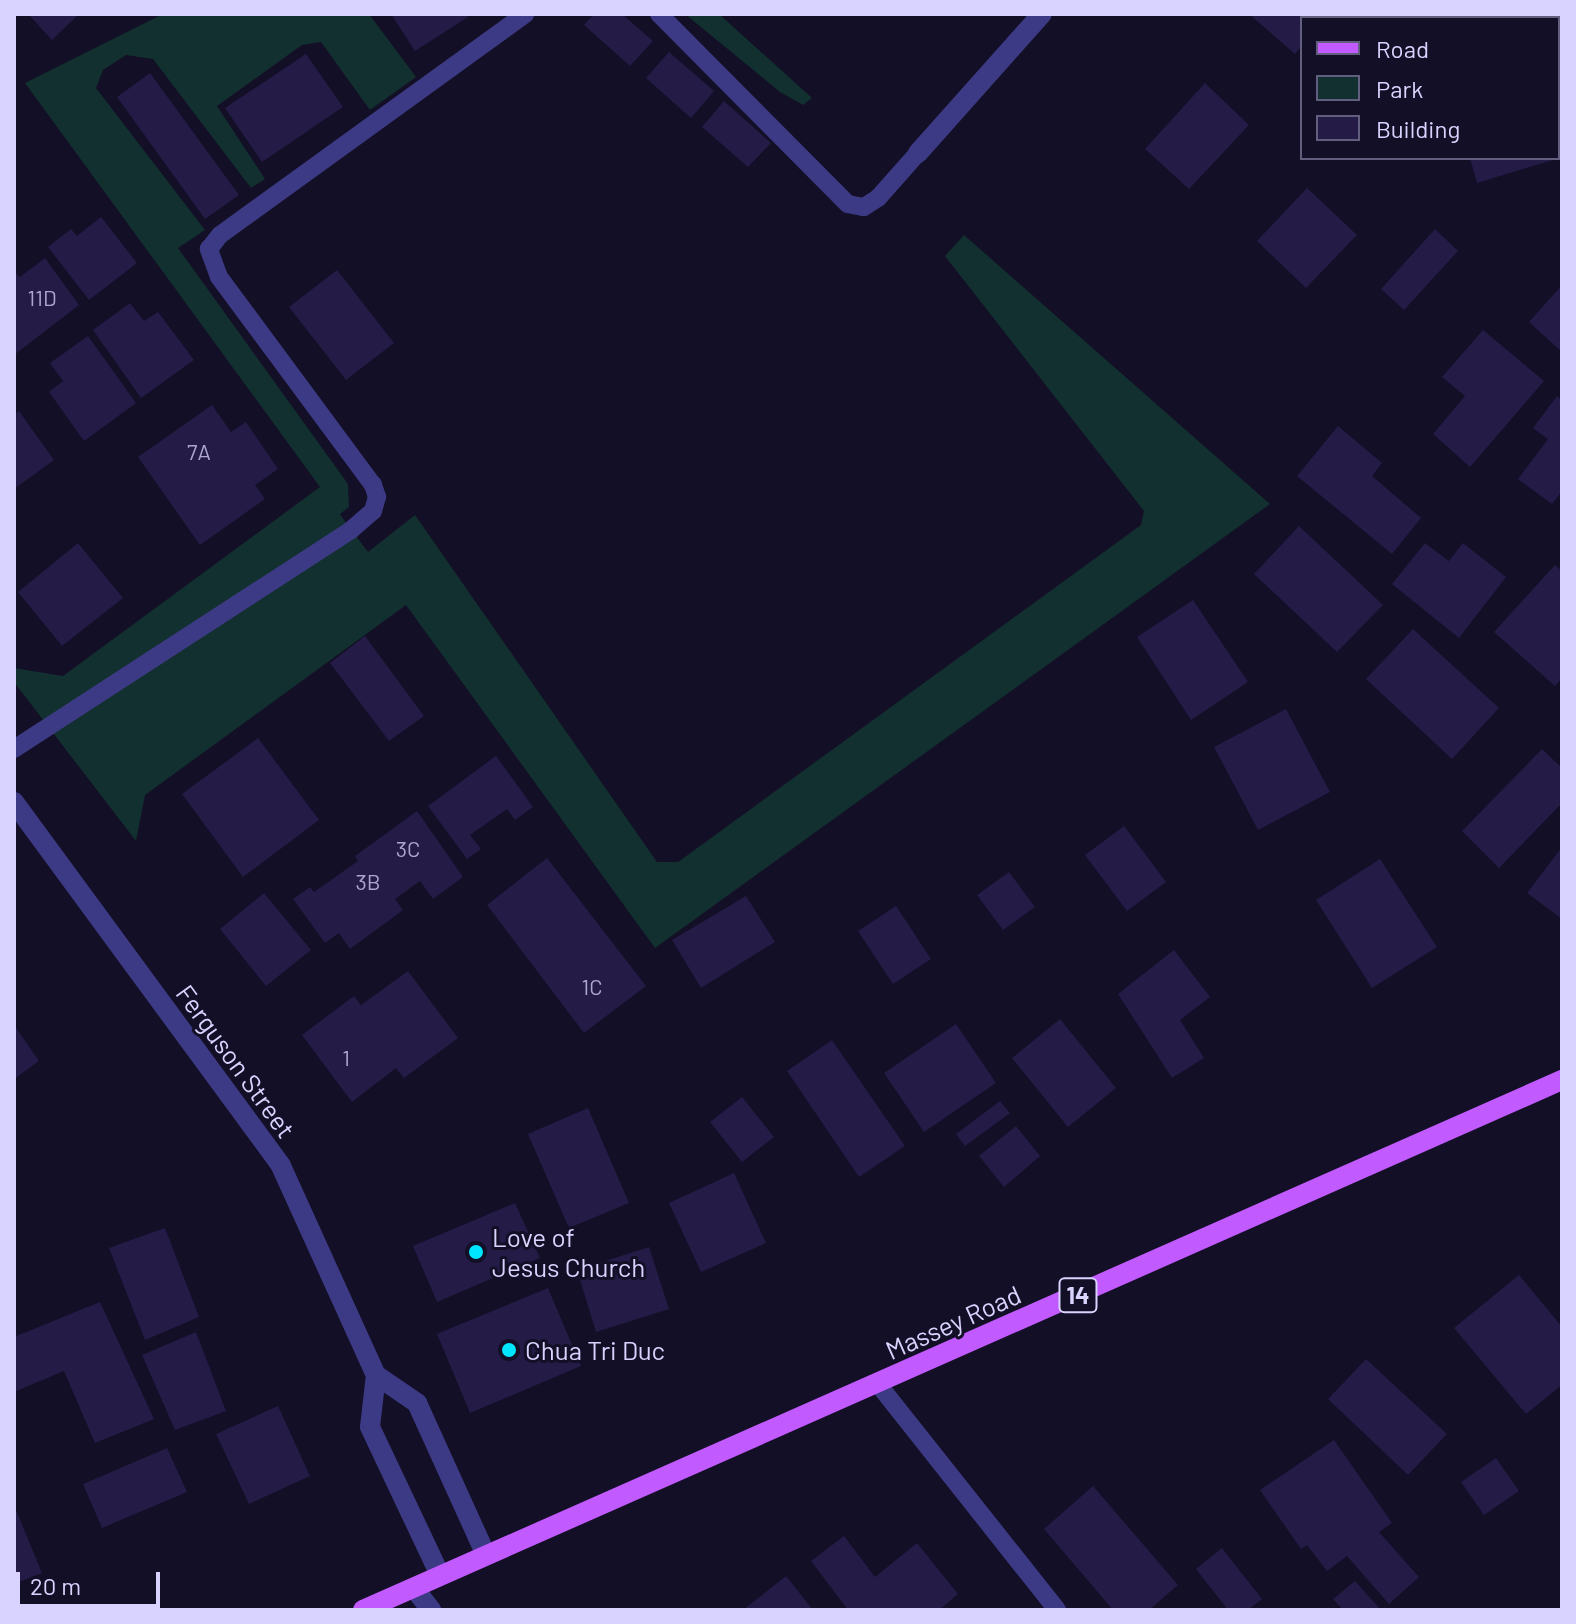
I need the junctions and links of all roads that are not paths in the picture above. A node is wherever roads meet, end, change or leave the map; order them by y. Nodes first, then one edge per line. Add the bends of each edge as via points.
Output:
1 (525, 14) edge
2 (659, 14) edge
3 (1042, 14) edge
4 (918, 153) joint
5 (14, 749) edge
6 (15, 806) edge
7 (1562, 1080) edge
8 (376, 1375) junction
9 (878, 1384) junction
10 (485, 1553) junction
11 (440, 1575) junction
12 (414, 1588) junction
13 (372, 1608) edge
14 (431, 1610) edge
15 (1057, 1610) edge

1 - 5 lane via 220,235 209,249 219,277 373,485 373,511
2 - 4 lane via 848,204 864,207 878,198
3 - 4 street
6 - 8 street, Ferguson Street via 281,1166
7 - 9 main road, Massey Road / 14
8 - 10 street via 417,1403
8 - 11 street via 370,1427
9 - 10 main road, Massey Road / 14
9 - 15 lane
10 - 11 main road, Massey Road / 14
11 - 12 main road, Massey Road / 14
12 - 13 main road, Massey Road / 14
12 - 14 street

